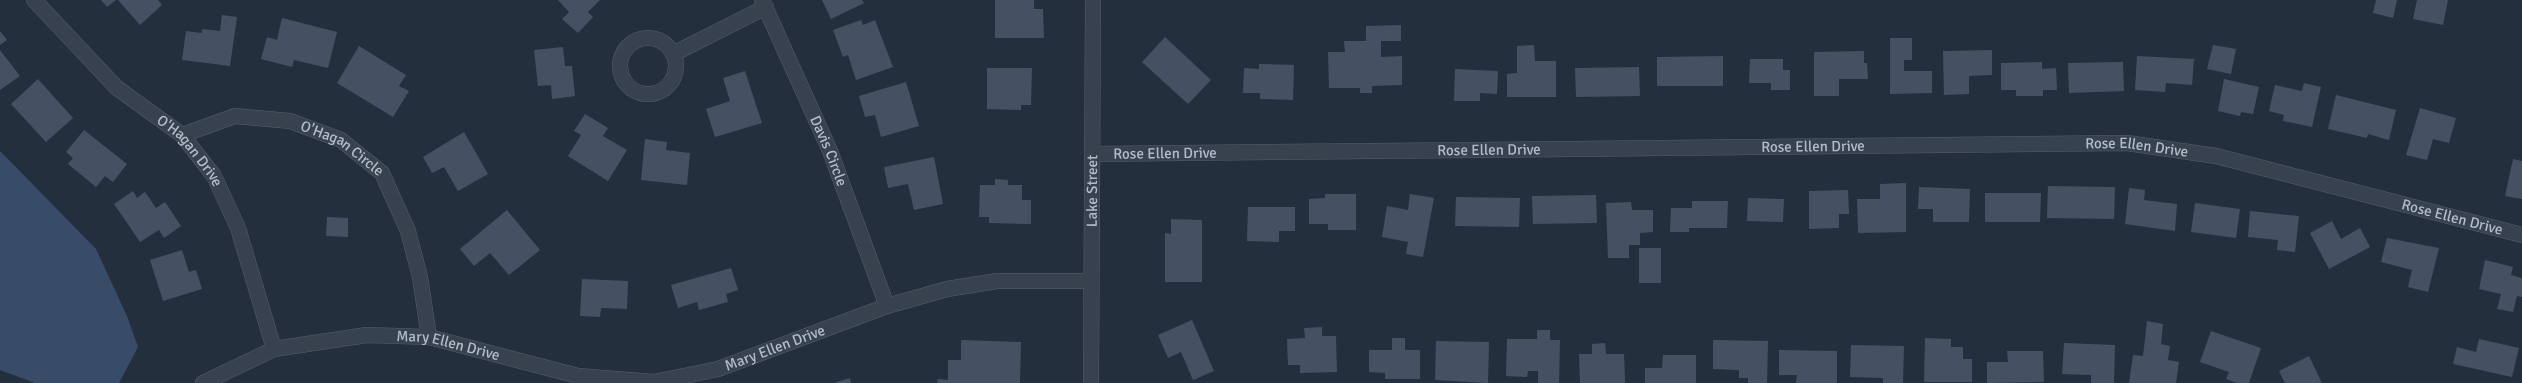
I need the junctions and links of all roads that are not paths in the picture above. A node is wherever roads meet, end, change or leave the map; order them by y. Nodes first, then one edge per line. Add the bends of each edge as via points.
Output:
1 (34, 0) edge
2 (1093, 0) edge
3 (764, 3) edge
4 (673, 54) dead end
5 (182, 135) junction
6 (1093, 154) junction
7 (2522, 235) edge
8 (1091, 281) junction
9 (887, 306) junction
10 (429, 337) junction
11 (274, 349) junction
12 (586, 380) edge
13 (203, 383) edge
14 (654, 383) edge
15 (1091, 383) edge

1 - 5 street, O'Hagan Drive via 117,88
2 - 6 street, Lake Street
3 - 4 street
3 - 9 street, Davis Circle via 830,151
5 - 10 street, O'Hagan Circle via 235,116 290,121 342,140 382,173 408,231 420,278
5 - 11 street, O'Hagan Drive via 214,176 238,228
6 - 7 street, Rose Ellen Drive via 2127,143 2216,156
6 - 8 street, Lake Street
8 - 9 street, Mary Ellen Drive via 997,281 947,289
8 - 15 street, Lake Street
9 - 14 street, Mary Ellen Drive via 718,369
10 - 11 street, Mary Ellen Drive via 367,335
10 - 12 street, Mary Ellen Drive
11 - 13 street, Mary Ellen Drive
12 - 14 street, Mary Ellen Drive

